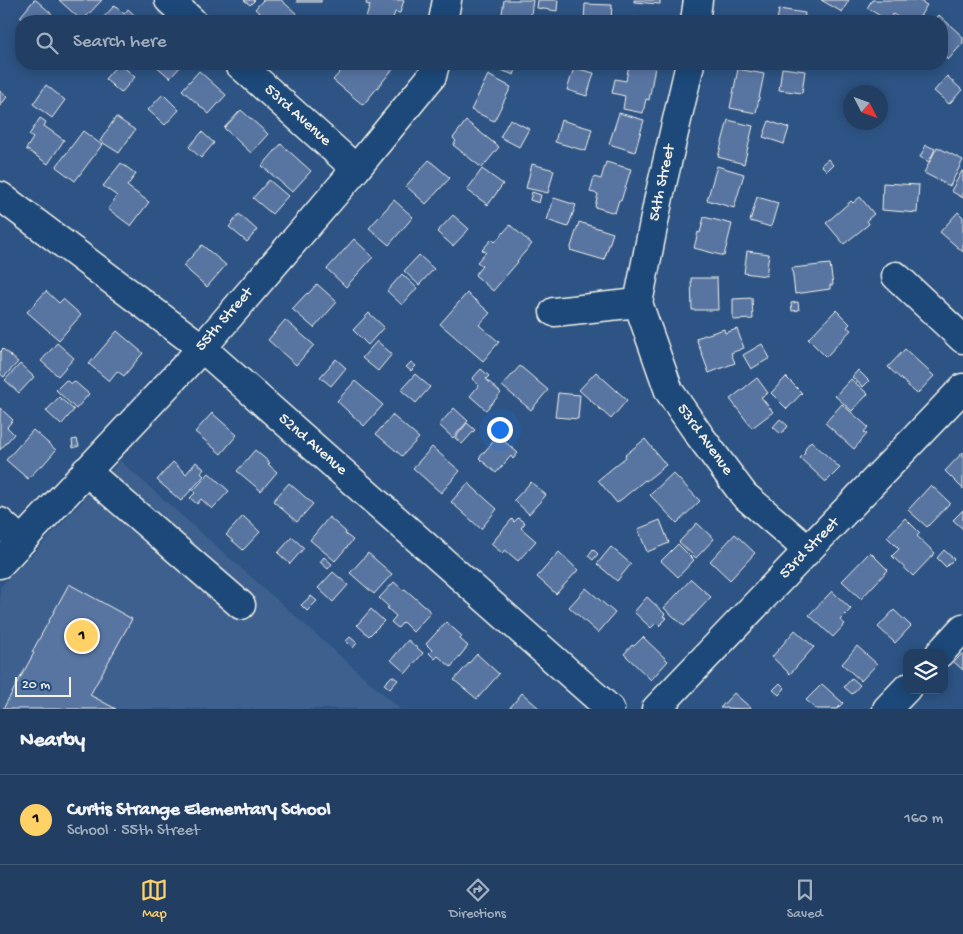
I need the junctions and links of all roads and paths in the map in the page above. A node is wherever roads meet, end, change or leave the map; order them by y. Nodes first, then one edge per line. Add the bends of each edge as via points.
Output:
1 (169, 0) edge
2 (447, 0) edge
3 (698, 0) edge
4 (185, 15) edge
5 (444, 15) edge
6 (696, 15) edge
7 (246, 70) edge
8 (434, 70) edge
9 (689, 70) edge
10 (356, 169) junction
11 (0, 196) edge
12 (896, 276) dead end
13 (638, 303) junction
14 (554, 312) dead end
15 (963, 339) edge
16 (202, 348) junction
17 (963, 388) edge
18 (86, 471) junction
19 (0, 522) edge
20 (21, 540) junction
21 (808, 550) junction
22 (0, 564) edge
23 (241, 606) dead end
24 (963, 628) edge
25 (944, 649) edge
26 (903, 692) edge
27 (610, 709) edge
28 (656, 709) edge
29 (887, 709) edge

1 - 4 street
2 - 5 street
3 - 6 street
7 - 10 street, 53rd Avenue
8 - 10 street, 55th Street via 432,76
9 - 13 street, 54th Street
10 - 16 street, 55th Street
11 - 16 street, 52nd Avenue
12 - 15 street
13 - 14 street
13 - 21 street, 53rd Avenue via 669,391 744,495
16 - 18 street, 55th Street
16 - 27 street, 52nd Avenue
17 - 21 street, 53rd Street
18 - 20 street, 55th Street
18 - 23 street
19 - 20 street
20 - 22 street, 55th Street
21 - 28 street, 53rd Street
24 - 25 street
26 - 29 street

